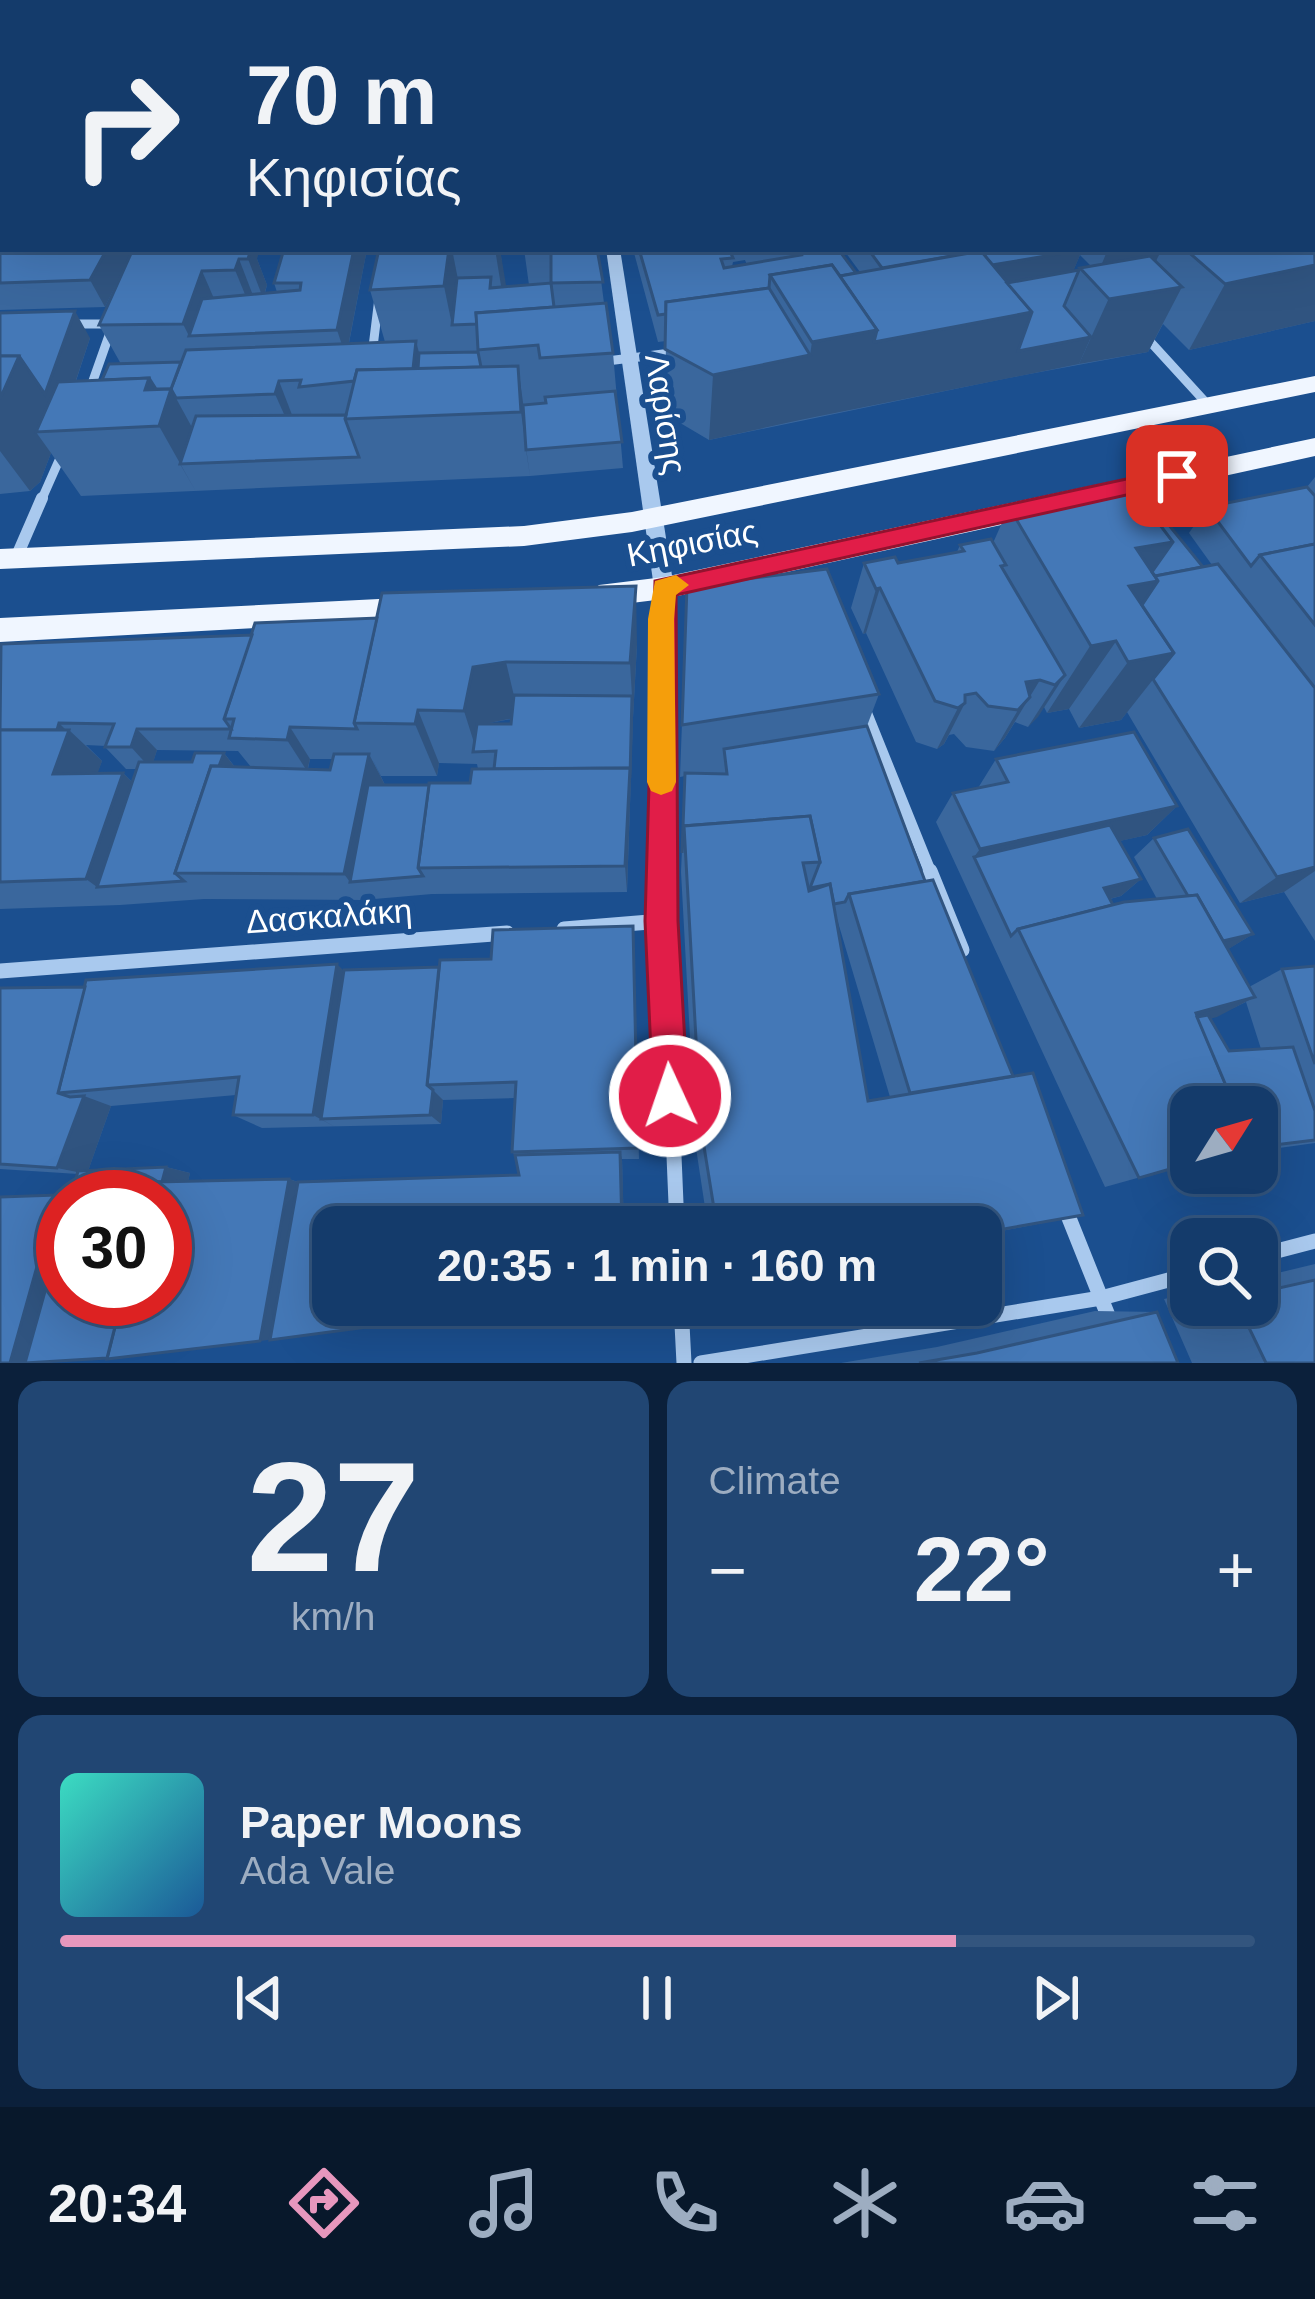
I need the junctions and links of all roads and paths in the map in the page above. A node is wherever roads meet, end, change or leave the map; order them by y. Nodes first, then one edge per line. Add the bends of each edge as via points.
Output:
1 (613, 252) edge
2 (382, 273) edge
3 (121, 305) edge
4 (112, 324) junction
5 (45, 325) edge
6 (1137, 328) edge
7 (686, 351) edge
8 (626, 361) junction
9 (591, 362) edge
10 (370, 368) edge
11 (117, 379) edge
12 (94, 380) junction
13 (1315, 384) edge
14 (85, 400) edge
15 (1209, 406) junction
16 (68, 440) edge
17 (1315, 447) edge
18 (654, 519) junction
19 (8, 559) edge
20 (664, 588) junction
21 (560, 598) edge
22 (445, 606) edge
23 (0, 630) edge
24 (859, 694) edge
25 (662, 921) junction
26 (543, 930) edge
27 (520, 932) edge
28 (969, 969) edge
29 (0, 971) edge
30 (1057, 1188) edge
31 (676, 1206) edge
32 (1315, 1241) edge
33 (1278, 1251) edge
34 (1170, 1280) edge
35 (1101, 1298) junction
36 (682, 1326) edge
37 (1119, 1341) edge
38 (684, 1363) edge
39 (700, 1363) edge

1 - 8 street, Λαρίσης
2 - 10 street
3 - 4 street
4 - 5 street
4 - 12 street
6 - 15 street
7 - 8 street
8 - 9 street
8 - 18 street, Λαρίσης
11 - 12 street
12 - 14 street
13 - 15 main road, Κηφισίας
15 - 18 main road, Κηφισίας
16 - 19 street
17 - 20 main road, Κηφισίας via 1137,494
18 - 19 main road, Κηφισίας via 524,536
18 - 20 street, Λαρίσης
20 - 21 main road, Κηφισίας
20 - 25 street
22 - 23 main road
24 - 28 street
25 - 26 street
25 - 31 street
27 - 29 street, Δασκαλάκη
30 - 35 street
32 - 33 street
34 - 35 street
35 - 37 street
35 - 39 street
36 - 38 street

